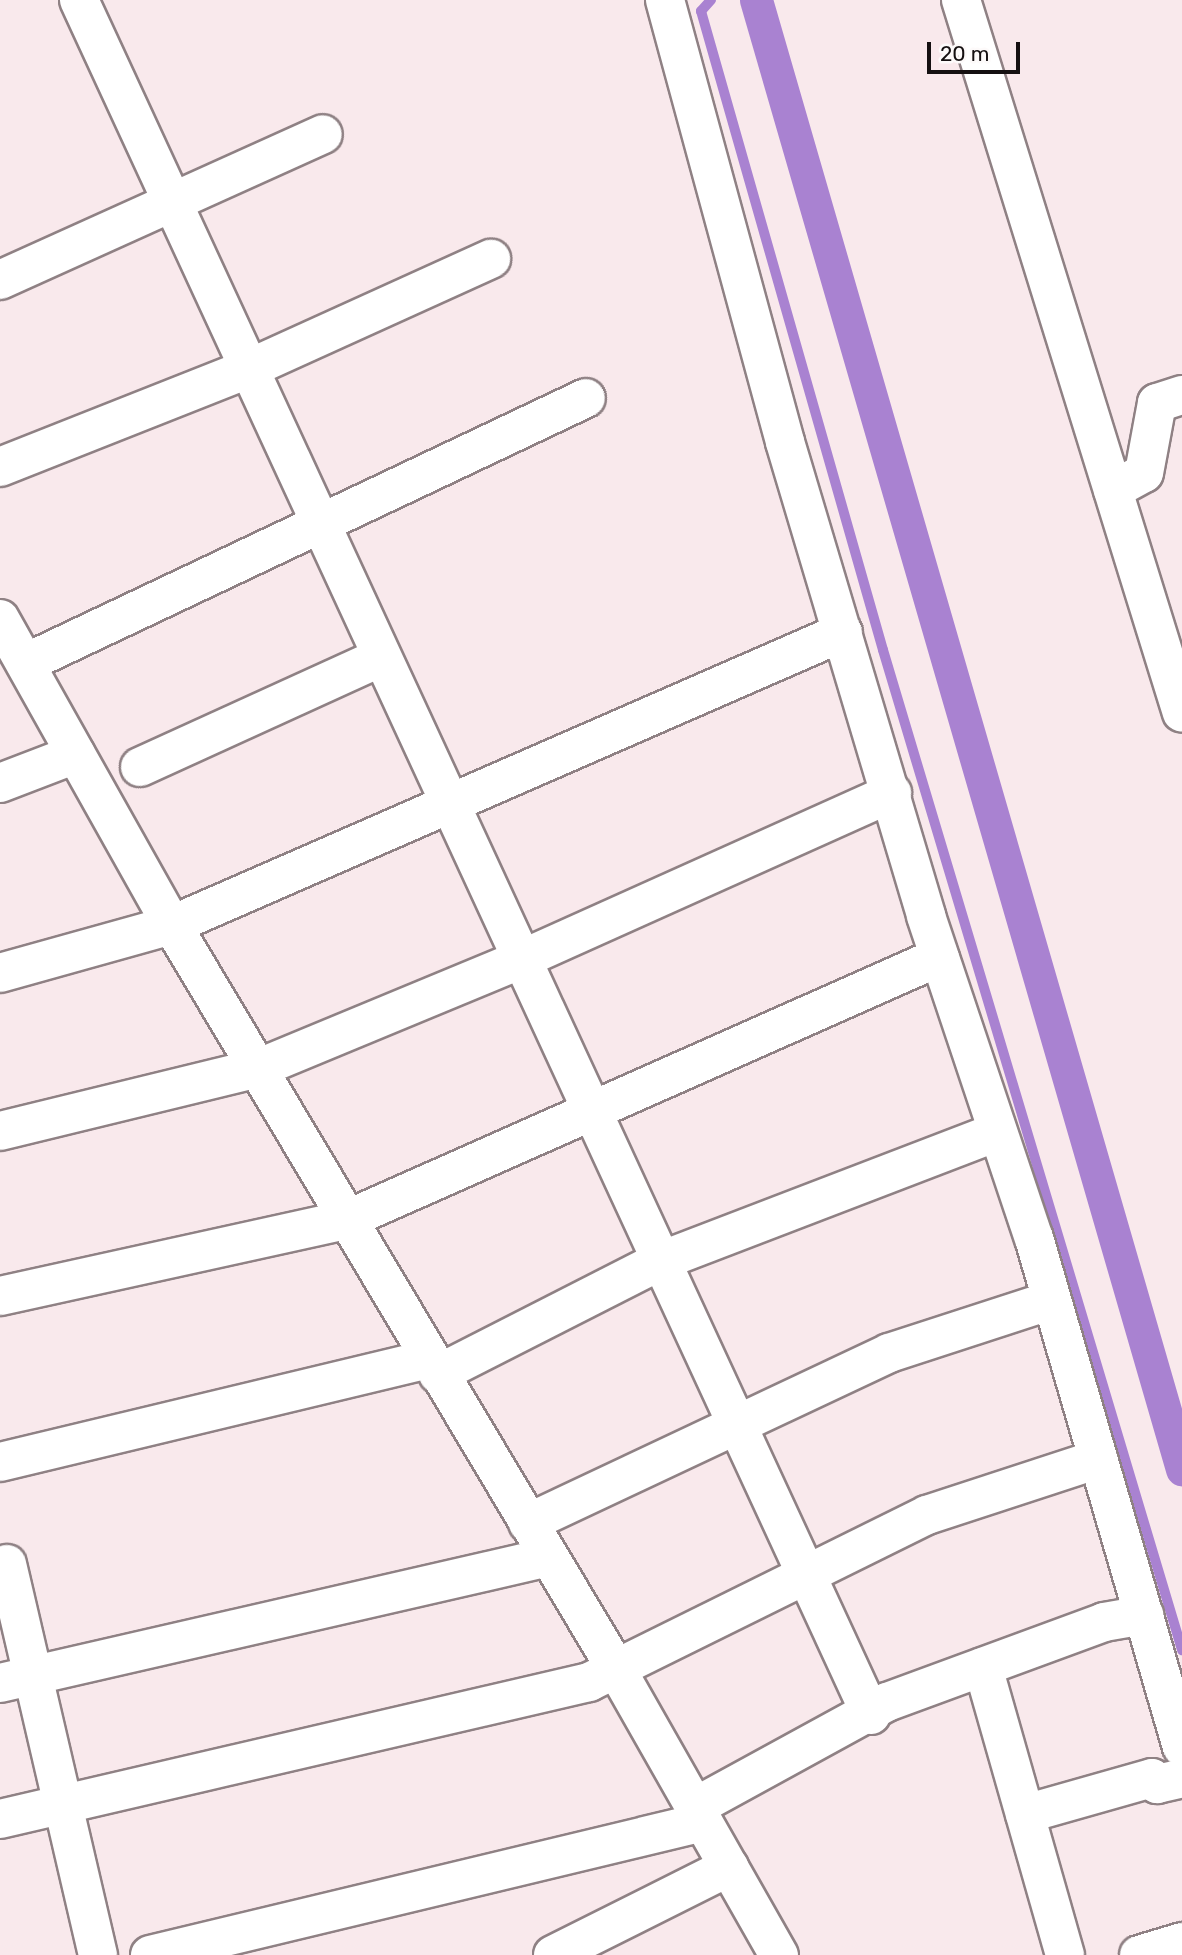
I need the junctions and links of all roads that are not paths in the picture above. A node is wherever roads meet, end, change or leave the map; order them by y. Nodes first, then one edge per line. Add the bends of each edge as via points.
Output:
1 (79, 0) edge
2 (665, 0) edge
3 (961, 0) edge
4 (323, 134) dead end
5 (173, 206) junction
6 (491, 259) dead end
7 (0, 280) edge
8 (248, 369) junction
9 (1182, 395) edge
10 (586, 398) dead end
11 (0, 467) edge
12 (1113, 491) junction
13 (320, 526) junction
14 (0, 619) edge
15 (843, 632) junction
16 (381, 657) junction
17 (28, 662) junction
18 (1182, 713) edge
19 (76, 754) junction
20 (140, 767) dead end
21 (0, 783) edge
22 (892, 793) junction
23 (449, 805) junction
24 (172, 925) junction
25 (939, 957) junction
26 (520, 960) junction
27 (0, 973) edge
28 (259, 1068) junction
29 (589, 1111) junction
30 (0, 1131) edge
31 (996, 1132) junction
32 (346, 1220) junction
33 (658, 1262) junction
34 (0, 1296) edge
35 (1052, 1300) junction
36 (434, 1367) junction
37 (732, 1422) junction
38 (1098, 1458) junction
39 (0, 1462) edge
40 (528, 1522) junction
41 (549, 1557) junction
42 (7, 1564) dead end
43 (803, 1575) junction
44 (1144, 1615) junction
45 (983, 1667) junction
46 (618, 1672) junction
47 (17, 1679) edge
48 (871, 1715) junction
49 (1182, 1747) edge
50 (1182, 1778) edge
51 (62, 1804) junction
52 (1025, 1814) junction
53 (699, 1815) junction
54 (0, 1819) edge
55 (729, 1867) junction
56 (1182, 1942) edge
57 (98, 1955) edge
58 (150, 1955) edge
59 (553, 1955) edge
60 (779, 1955) edge
61 (1065, 1955) edge
62 (1139, 1955) edge

1 - 5 street
2 - 15 street
3 - 12 street
4 - 5 street
5 - 7 street
5 - 8 street
6 - 8 street
8 - 11 street
8 - 13 street
9 - 12 street via 1157,403 1144,473
10 - 13 street
12 - 18 street
13 - 16 street
13 - 17 street
14 - 17 street
15 - 22 street
15 - 23 street
16 - 20 street
16 - 23 street
17 - 19 street
19 - 21 street
19 - 24 street
22 - 25 street
22 - 26 street
23 - 24 street
23 - 26 street
24 - 27 street
24 - 28 street
25 - 29 street
25 - 31 street
26 - 28 street
26 - 29 street
28 - 30 street
28 - 32 street
29 - 32 street
29 - 33 street
31 - 33 street
31 - 35 street
32 - 34 street
32 - 36 street
33 - 36 street
33 - 37 street
35 - 37 street via 889,1353
35 - 38 street
36 - 39 street
36 - 40 street
37 - 40 street
37 - 43 street
38 - 43 street via 927,1515
38 - 44 street
40 - 41 street
41 - 46 street
41 - 47 street
42 - 47 street
43 - 46 street
43 - 48 street
44 - 45 street via 1104,1622
44 - 49 street
45 - 48 street via 887,1702
45 - 52 street
46 - 51 street
46 - 53 street
47 - 51 street
48 - 53 street
50 - 52 street via 1157,1784 1152,1778
51 - 54 street
51 - 57 street
52 - 61 street
53 - 55 street
53 - 58 street
55 - 59 street
55 - 60 street
56 - 62 street

